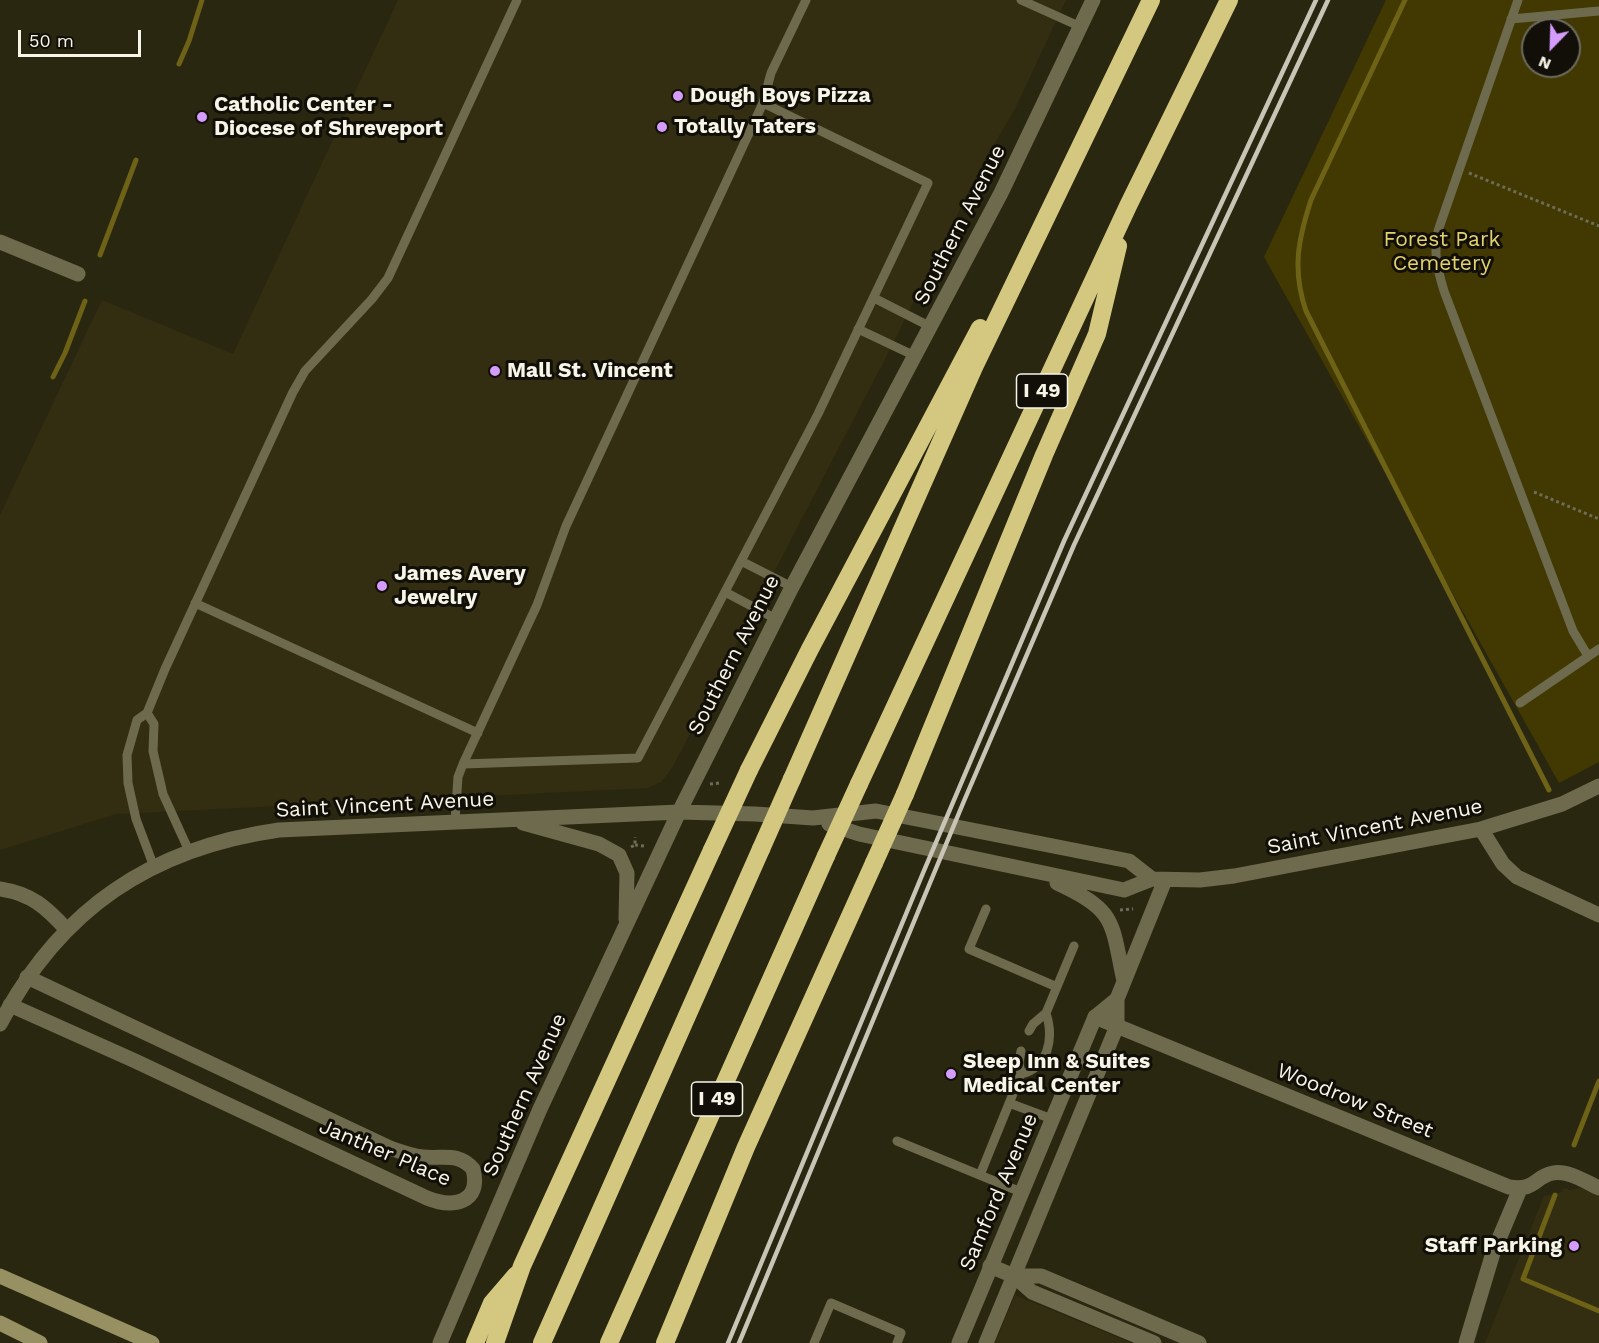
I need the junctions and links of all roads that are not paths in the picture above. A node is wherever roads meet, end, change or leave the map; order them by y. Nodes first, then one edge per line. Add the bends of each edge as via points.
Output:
1 (517, 0) edge
2 (806, 0) edge
3 (1021, 0) edge
4 (1094, 0) edge
5 (1151, 0) edge
6 (1229, 0) edge
7 (1518, 0) edge
8 (1599, 11) edge
9 (1511, 19) junction
10 (1081, 27) junction
11 (763, 103) junction
12 (1088, 133) junction
13 (1128, 206) junction
14 (0, 242) edge
15 (78, 274) dead end
16 (874, 298) junction
17 (931, 327) junction
18 (858, 329) junction
19 (915, 356) junction
20 (741, 561) junction
21 (792, 587) junction
22 (725, 592) junction
23 (195, 603) junction
24 (776, 619) junction
25 (1599, 649) edge
26 (1588, 656) junction
27 (1520, 703) dead end
28 (147, 713) junction
29 (477, 733) junction
30 (464, 764) junction
31 (1599, 786) edge
32 (679, 812) junction
33 (813, 818) junction
34 (508, 819) junction
35 (455, 821) junction
36 (1481, 829) junction
37 (189, 851) junction
38 (154, 867) junction
39 (1033, 871) junction
40 (1159, 880) junction
41 (0, 889) edge
42 (986, 909) dead end
43 (1599, 915) edge
44 (625, 926) junction
45 (67, 930) junction
46 (1074, 946) dead end
47 (27, 977) junction
48 (1124, 981) junction
49 (1057, 987) junction
50 (1117, 999) junction
51 (10, 1005) junction
52 (1046, 1013) junction
53 (1095, 1017) junction
54 (0, 1024) edge
55 (1117, 1026) junction
56 (1029, 1031) dead end
57 (1021, 1051) dead end
58 (1021, 1074) junction
59 (1009, 1103) junction
60 (1052, 1119) junction
61 (897, 1141) dead end
62 (980, 1175) junction
63 (1520, 1188) junction
64 (1599, 1188) edge
65 (1021, 1192) junction
66 (1045, 1201) junction
67 (522, 1266) junction
68 (990, 1266) junction
69 (0, 1276) edge
70 (1014, 1276) junction
71 (2, 1328) edge
72 (40, 1343) edge
73 (152, 1343) edge
74 (440, 1343) edge
75 (475, 1343) edge
76 (495, 1343) edge
77 (542, 1343) edge
78 (609, 1343) edge
79 (665, 1343) edge
80 (814, 1343) edge
81 (897, 1343) edge
82 (959, 1343) edge
83 (986, 1343) edge
84 (1154, 1343) edge
85 (1199, 1343) edge
86 (1466, 1343) edge

1 - 23 lane via 388,278 305,371
2 - 11 lane via 771,73
3 - 10 lane
4 - 10 street, Southern Avenue
5 - 12 highway, I 49
6 - 13 highway, I 49
7 - 9 lane
8 - 9 lane
9 - 26 lane via 1436,237 1435,257 1443,291 1573,631
10 - 17 street, Southern Avenue
11 - 16 lane via 928,183
11 - 29 lane via 566,526 537,605
12 - 67 highway, bridge via 923,435 749,770
12 - 77 highway, I 49, bridge via 974,367
13 - 78 highway, I 49, bridge via 826,856
13 - 79 highway, bridge via 1097,334 905,794 746,1147
14 - 15 street
16 - 17 lane
16 - 18 lane
17 - 19 street, Southern Avenue
18 - 19 lane
18 - 20 lane
19 - 21 street, Southern Avenue
20 - 21 lane
20 - 22 lane
21 - 24 street, Southern Avenue
22 - 24 lane
22 - 30 lane via 638,758
23 - 28 lane
23 - 29 lane
24 - 32 street, Southern Avenue
25 - 26 lane
26 - 27 lane
28 - 37 lane via 154,724 153,751 163,794
28 - 38 lane via 137,720 133,730 127,755 128,783 136,819
29 - 30 lane
30 - 35 lane via 458,777
31 - 36 street, Saint Vincent Avenue via 1562,804
32 - 33 street, Saint Vincent Avenue
32 - 34 street, Saint Vincent Avenue
32 - 44 street, Southern Avenue
33 - 39 street, Saint Vincent Avenue via 859,834
33 - 40 street, Saint Vincent Avenue via 876,811 1129,861
34 - 35 street, Saint Vincent Avenue
34 - 44 street via 593,842 619,855 628,880
35 - 37 street, Saint Vincent Avenue via 279,830
36 - 40 street, Saint Vincent Avenue via 1233,876
36 - 43 street via 1503,864 1517,877
37 - 38 street, Saint Vincent Avenue
38 - 45 street, Saint Vincent Avenue via 113,891
39 - 40 street, Saint Vincent Avenue via 1124,890
39 - 48 street via 1087,898 1104,912 1114,932
40 - 48 street, Samford Avenue
41 - 45 street via 43,904
42 - 49 lane via 969,949
44 - 74 street, Southern Avenue via 540,1109
45 - 47 street, Saint Vincent Avenue
46 - 49 lane
47 - 51 street, Saint Vincent Avenue
47 - 51 street, Janther Place via 390,1148 420,1157 459,1158 473,1169 473,1190 456,1203 427,1198
48 - 50 street, Samford Avenue
49 - 52 lane
50 - 53 street, Samford Avenue
50 - 55 street, Samford Avenue
51 - 54 street, Saint Vincent Avenue
52 - 56 lane
52 - 58 lane via 1051,1027 1050,1042 1042,1061 1032,1071
53 - 55 street, Woodrow Street
53 - 60 street, Samford Avenue
55 - 63 street, Woodrow Street via 1509,1187
55 - 66 street, Samford Avenue
57 - 58 lane
58 - 59 lane
59 - 60 lane
59 - 62 lane
60 - 65 street, Samford Avenue
61 - 62 lane
62 - 65 lane
63 - 64 street via 1554,1173 1565,1173
63 - 86 street via 1493,1253
65 - 66 street
65 - 68 street, Samford Avenue
66 - 70 street, Samford Avenue
67 - 75 highway via 492,1303
67 - 76 highway
68 - 70 street
68 - 82 street, Samford Avenue
69 - 73 main road
70 - 83 street, Samford Avenue
70 - 84 street via 1032,1292
70 - 85 street via 1041,1276
71 - 72 main road
80 - 81 lane via 831,1303 901,1333

